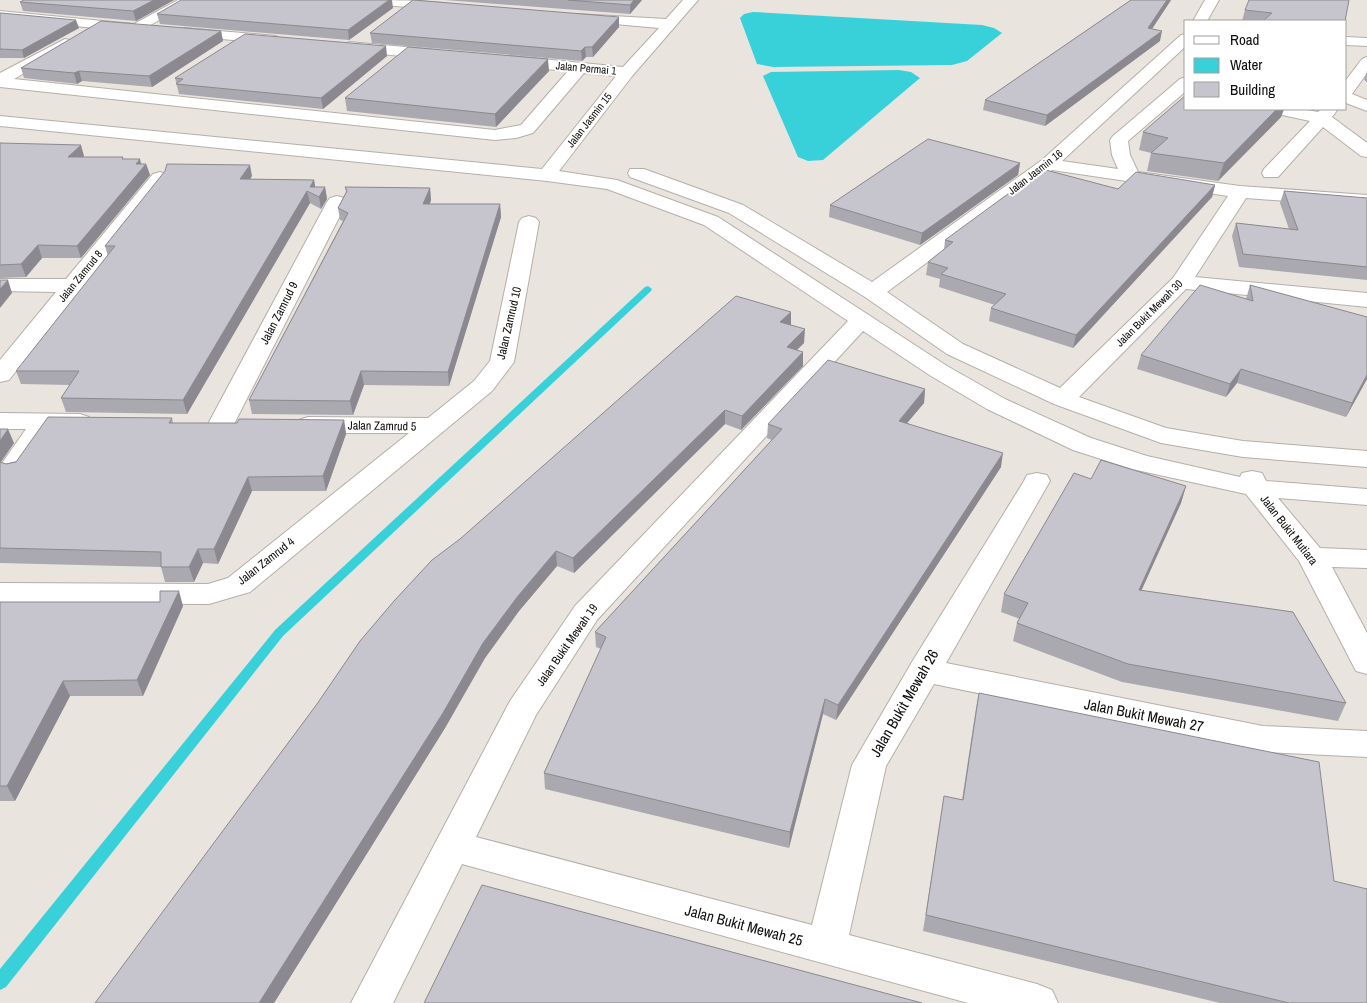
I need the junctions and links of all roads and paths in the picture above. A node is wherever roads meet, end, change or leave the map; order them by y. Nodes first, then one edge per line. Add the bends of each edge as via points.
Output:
1 (6, 0) edge
2 (188, 0) edge
3 (369, 0) edge
4 (691, 0) edge
5 (1212, 0) edge
6 (411, 3) junction
7 (462, 8) edge
8 (2, 12) edge
9 (397, 14) edge
10 (570, 16) edge
11 (1201, 20) edge
12 (668, 24) junction
13 (99, 25) junction
14 (138, 28) junction
15 (368, 36) dead end
16 (243, 38) junction
17 (1184, 40) edge
18 (1347, 41) edge
19 (289, 42) edge
20 (1367, 42) edge
21 (335, 46) edge
22 (353, 47) junction
23 (406, 52) junction
24 (220, 53) edge
25 (454, 56) edge
26 (493, 60) edge
27 (1367, 62) edge
28 (391, 64) edge
29 (580, 67) junction
30 (626, 72) junction
31 (1, 80) edge
32 (173, 83) dead end
33 (1184, 86) edge
34 (1347, 90) edge
35 (1347, 97) edge
36 (149, 98) junction
37 (347, 100) edge
38 (1367, 106) edge
39 (1291, 110) edge
40 (1326, 113) edge
41 (325, 118) junction
42 (0, 121) edge
43 (383, 140) dead end
44 (501, 152) dead end
45 (1367, 152) edge
46 (549, 163) junction
47 (1048, 164) junction
48 (1271, 173) dead end
49 (160, 178) edge
50 (1132, 178) junction
51 (1240, 192) junction
52 (1367, 201) edge
53 (337, 202) dead end
54 (530, 222) dead end
55 (1181, 282) junction
56 (0, 285) edge
57 (72, 286) junction
58 (1367, 300) edge
59 (867, 306) junction
60 (0, 375) edge
61 (1063, 399) junction
62 (0, 422) edge
63 (44, 422) junction
64 (103, 423) edge
65 (250, 424) edge
66 (289, 425) edge
67 (434, 426) junction
68 (1243, 449) junction
69 (1367, 459) edge
70 (10, 468) edge
71 (1036, 481) dead end
72 (1255, 488) junction
73 (1367, 498) edge
74 (1312, 556) junction
75 (1367, 559) edge
76 (0, 593) edge
77 (1367, 663) edge
78 (923, 670) junction
79 (1367, 744) edge
80 (451, 846) junction
81 (827, 947) junction
82 (372, 1003) edge
83 (1037, 1003) edge

1 - 8 street
2 - 14 street
3 - 6 street
4 - 12 street, Jalan Jasmin 15
5 - 11 street
6 - 7 street
6 - 9 street
8 - 13 street
10 - 12 street
12 - 30 street, Jalan Jasmin 15
13 - 14 street
13 - 31 street
14 - 16 street
15 - 22 street
16 - 19 street
16 - 24 street
17 - 47 street, Jalan Jasmin 16
18 - 20 street
21 - 22 street
22 - 23 street
23 - 25 street
23 - 28 street
26 - 29 street, Jalan Permai 1
27 - 34 street
29 - 30 street, Jalan Permai 1
29 - 41 street via 526,128 516,133 495,135
30 - 46 street, Jalan Jasmin 15
31 - 36 street
32 - 36 street
33 - 50 street via 1119,140 1121,155
35 - 38 street
36 - 41 street
37 - 41 street
39 - 40 street
40 - 45 street
40 - 48 street
42 - 46 street
43 - 44 street
46 - 59 street via 711,221
47 - 50 street
47 - 59 street, Jalan Jasmin 16
49 - 57 street, Jalan Zamrud 8
50 - 51 street
51 - 52 street
51 - 55 street, Jalan Bukit Mewah 30
53 - 65 street, Jalan Zamrud 9 via 211,424
54 - 67 street, Jalan Zamrud 10 via 502,362 483,386
55 - 58 street
55 - 61 street, Jalan Bukit Mewah 30
56 - 57 street
57 - 60 street, Jalan Zamrud 8
59 - 61 street
59 - 72 street via 939,372 996,404 1082,444 1141,463
59 - 80 street, Jalan Bukit Mewah 19 via 586,613 522,710
61 - 68 street via 1161,435
62 - 63 street
63 - 64 street
63 - 70 street
66 - 67 street, Jalan Zamrud 5
67 - 76 street, Jalan Zamrud 4 via 239,584 210,594
68 - 69 street
68 - 72 street, Jalan Bukit Mutiara
71 - 78 street, Jalan Bukit Mewah 26
72 - 73 street
72 - 74 street, Jalan Bukit Mutiara
74 - 75 street
74 - 77 street, Jalan Bukit Mutiara
78 - 79 street, Jalan Bukit Mewah 27 via 1263,739
78 - 81 street, Jalan Bukit Mewah 26 via 869,764
80 - 81 street, Jalan Bukit Mewah 25
80 - 82 street, Jalan Bukit Mewah 19
81 - 83 street, Jalan Bukit Mewah 25

